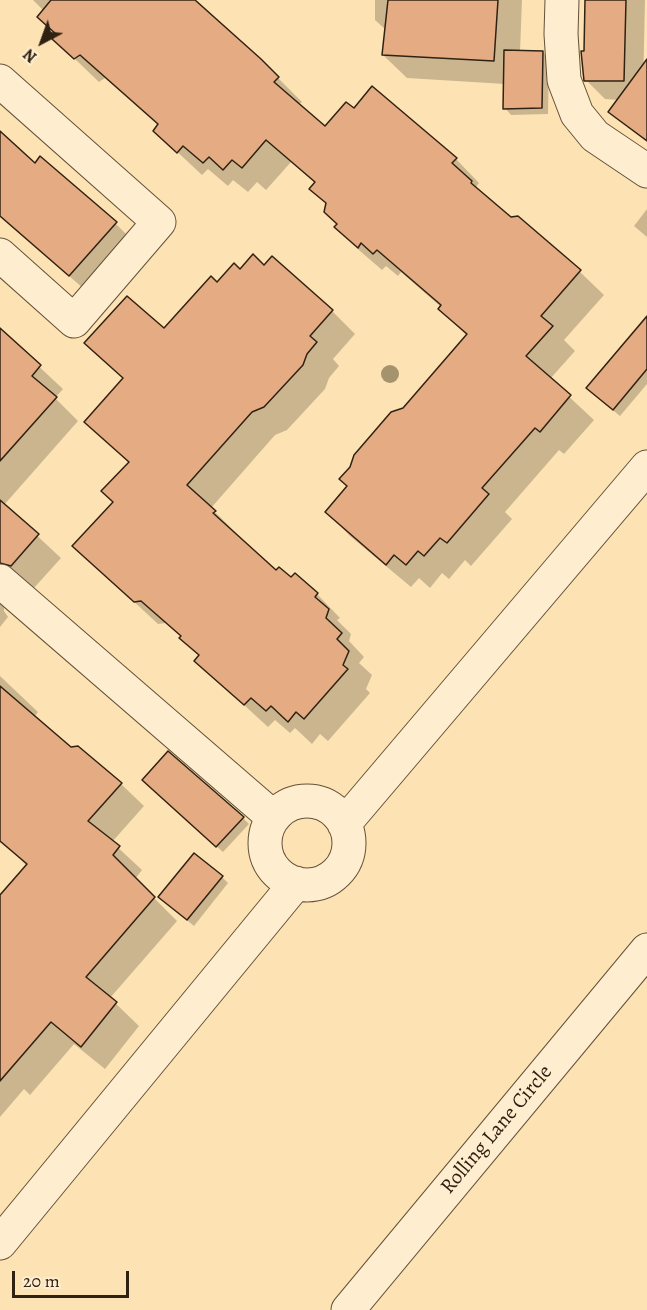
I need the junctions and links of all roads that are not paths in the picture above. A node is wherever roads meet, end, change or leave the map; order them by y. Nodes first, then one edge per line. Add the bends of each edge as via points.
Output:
1 (562, 0) edge
2 (0, 81) edge
3 (647, 171) edge
4 (0, 255) edge
5 (647, 466) edge
6 (0, 581) edge
7 (273, 817) junction
8 (344, 824) junction
9 (296, 883) junction
10 (647, 950) edge
11 (0, 1241) edge
12 (348, 1310) edge

1 - 3 street via 564,80 578,114 594,136
2 - 4 street via 159,222 74,321
5 - 8 street
6 - 7 street
7 - 8 street via 293,803 307,801 321,803
7 - 9 street via 264,846 268,860 275,872
8 - 9 street via 349,847 338,872 313,885
9 - 11 street
10 - 12 street, Rolling Lane Circle

